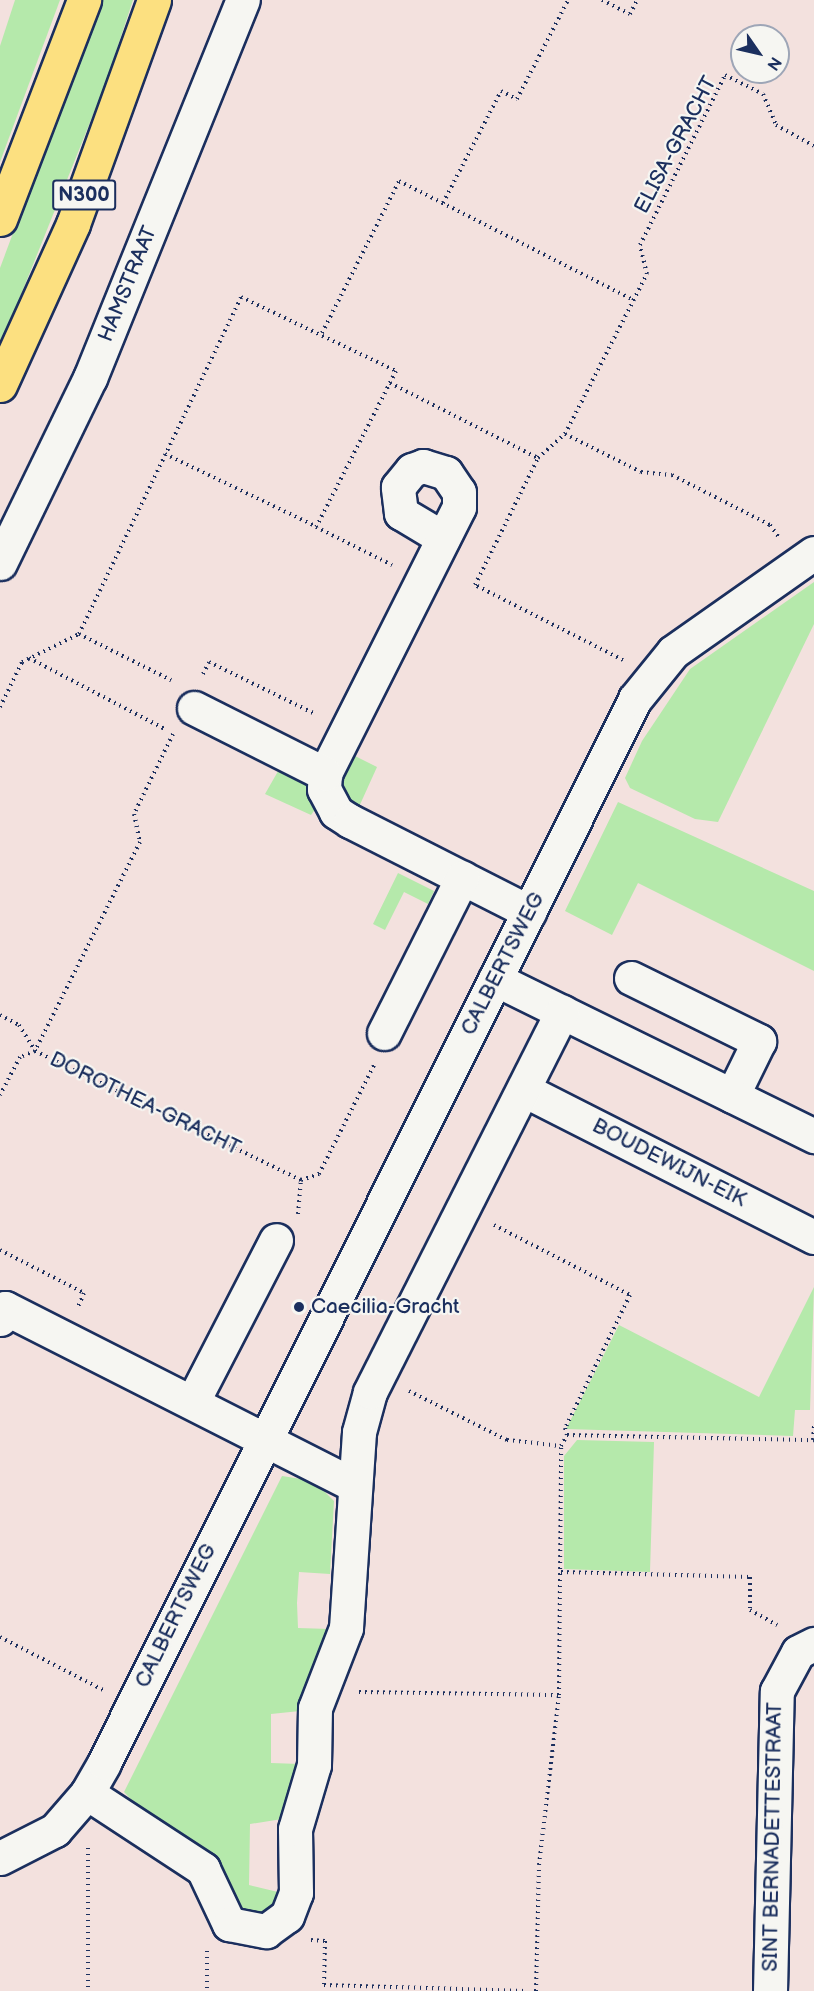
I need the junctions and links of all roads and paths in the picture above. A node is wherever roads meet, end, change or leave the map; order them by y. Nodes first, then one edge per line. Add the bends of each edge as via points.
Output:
1 (84, 0) edge
2 (154, 0) edge
3 (243, 0) edge
4 (568, 0) edge
5 (602, 0) edge
6 (637, 0) edge
7 (814, 146) edge
8 (443, 203) junction
9 (0, 219) edge
10 (634, 300) junction
11 (322, 333) junction
12 (390, 383) junction
13 (0, 386) edge
14 (565, 434) junction
15 (165, 454) junction
16 (538, 458) junction
17 (316, 526) junction
18 (443, 538) dead end
19 (805, 559) edge
20 (0, 563) edge
21 (422, 580) junction
22 (79, 634) junction
23 (29, 658) junction
24 (652, 675) junction
25 (189, 700) junction
26 (0, 707) edge
27 (348, 730) junction
28 (174, 734) junction
29 (325, 774) junction
30 (462, 878) junction
31 (529, 912) junction
32 (631, 978) dead end
33 (495, 979) junction
34 (562, 1011) junction
35 (0, 1015) edge
36 (384, 1033) joint
37 (35, 1051) junction
38 (524, 1090) junction
39 (0, 1095) edge
40 (732, 1096) junction
41 (814, 1136) edge
42 (464, 1209) junction
43 (814, 1237) edge
44 (276, 1240) dead end
45 (0, 1250) edge
46 (2, 1311) edge
47 (63, 1337) junction
48 (379, 1376) junction
49 (193, 1401) junction
50 (814, 1426) edge
51 (567, 1435) junction
52 (264, 1437) junction
53 (814, 1440) edge
54 (561, 1446) junction
55 (354, 1485) junction
56 (561, 1572) junction
57 (0, 1637) edge
58 (808, 1647) edge
59 (347, 1692) dead end
60 (560, 1695) junction
61 (133, 1705) junction
62 (87, 1793) junction
63 (0, 1858) edge
64 (266, 1931) junction
65 (436, 1989) edge
66 (88, 1991) edge
67 (526, 1991) edge
68 (536, 1991) edge
69 (770, 1991) edge

1 - 9 highway, N300
2 - 13 highway, N300 via 73,224
3 - 20 street, HAMSTRAAT via 90,378
4 - 8 path via 517,99 501,91
5 - 6 path via 630,14
7 - 10 path, ELISA-GRACHT via 776,125 763,94 725,75 640,245 647,274
8 - 10 path
8 - 11 path via 399,181
10 - 14 path
11 - 12 path via 396,371
11 - 15 path via 241,297
12 - 16 path
12 - 17 path
14 - 16 path
14 - 19 path via 641,472 672,476 770,525
15 - 17 path
15 - 22 path
16 - 24 path via 475,585
17 - 21 path
18 - 21 street
19 - 24 street, CALBERTSWEG via 717,616
21 - 27 street
22 - 23 path
22 - 25 path
23 - 26 path
23 - 28 path
24 - 31 street, CALBERTSWEG
25 - 27 path, DOROTHEA-GRACHT via 209,662
25 - 28 path, DOROTHEA-GRACHT
25 - 29 street
27 - 29 street
28 - 37 path, DOROTHEA-GRACHT via 134,814 140,842
29 - 30 street via 324,789 336,812
30 - 31 street
30 - 36 street
31 - 33 street, CALBERTSWEG
32 - 40 street via 759,1041
33 - 34 street
33 - 52 street, CALBERTSWEG
34 - 38 street
34 - 40 street
35 - 37 path via 19,1025
36 - 37 path, DOROTHEA-GRACHT via 382,1049 319,1174 300,1180
37 - 39 path via 20,1056
38 - 42 street
38 - 43 street, BOUDEWIJN-EIK
40 - 41 street
42 - 48 street
42 - 51 path via 630,1295 565,1428
44 - 49 street
45 - 47 path via 84,1293
46 - 47 street
47 - 49 street
48 - 54 path via 507,1440
48 - 55 street via 359,1432
49 - 52 street
50 - 53 path
51 - 53 path
51 - 54 path
52 - 55 street
52 - 61 street, CALBERTSWEG
54 - 56 path
55 - 64 street via 346,1628 315,1708 314,1765 295,1829 293,1905
56 - 58 path via 750,1577 750,1610
56 - 60 path
57 - 61 path
58 - 69 street, SINT BERNADETTESTRAAT via 777,1691
59 - 60 path
60 - 68 path via 539,1865
61 - 62 street, CALBERTSWEG
62 - 63 street, CALBERTSWEG via 38,1843
62 - 64 street via 203,1869 229,1924
62 - 66 path
64 - 65 path via 325,1941 324,1984
65 - 67 path

